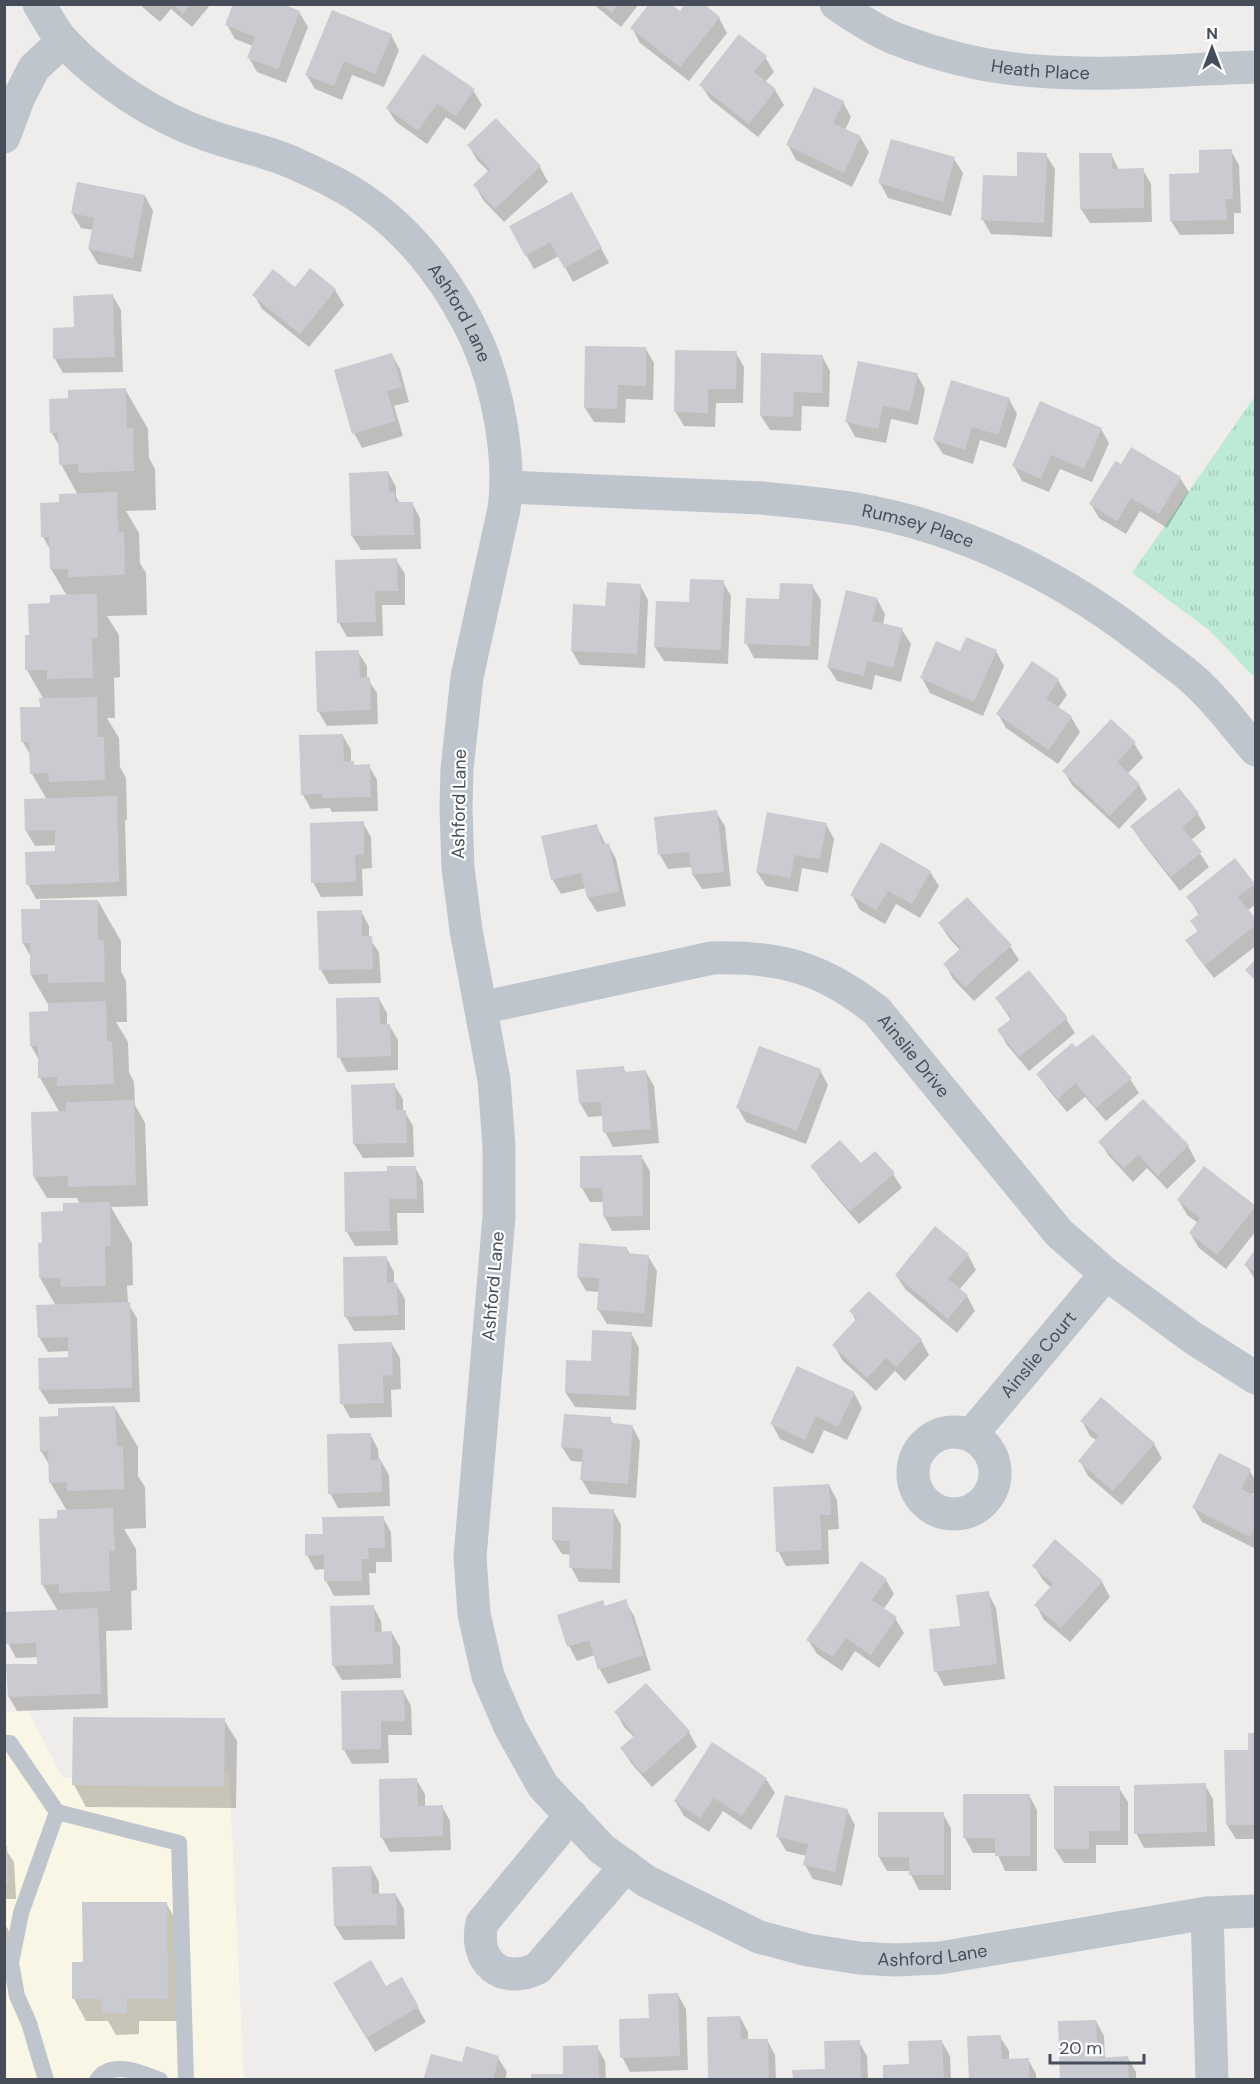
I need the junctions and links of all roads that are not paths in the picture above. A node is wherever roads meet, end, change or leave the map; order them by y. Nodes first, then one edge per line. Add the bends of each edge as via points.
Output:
1 (39, 4) edge
2 (836, 4) edge
3 (63, 41) junction
4 (1256, 67) edge
5 (4, 136) edge
6 (507, 487) junction
7 (1256, 750) edge
8 (481, 1008) junction
9 (1106, 1274) junction
10 (1256, 1378) edge
11 (971, 1435) dead end
12 (4, 1743) edge
13 (57, 1812) junction
14 (571, 1815) junction
15 (626, 1866) junction
16 (1256, 1911) edge
17 (1208, 1913) junction
18 (46, 2079) edge
19 (97, 2079) edge
20 (160, 2079) edge
21 (186, 2079) edge
22 (1212, 2079) edge

1 - 3 street, Ashford Lane
2 - 4 street, Heath Place via 897,40 999,67 1075,73
3 - 5 street via 34,68
3 - 6 street, Ashford Lane via 100,76 172,120 296,164 370,204 405,235 459,306 484,357 494,386
6 - 7 street, Rumsey Place via 795,501 920,524 988,548 1053,579 1117,619 1202,688
6 - 8 street, Ashford Lane via 467,677 457,769 458,868 465,930
8 - 9 street, Ainslie Drive via 712,958 771,960 815,973 841,985 877,1011 1059,1233
8 - 14 street, Ashford Lane via 496,1102 500,1217 470,1557 474,1614 488,1676 510,1727 543,1786
9 - 10 street, Ainslie Drive via 1193,1338
9 - 11 street, Ainslie Court
12 - 13 lane via 10,1743
13 - 18 lane via 21,1913 11,1962 17,1996
13 - 21 lane via 179,1843
14 - 15 street, Ashford Lane via 602,1849
14 - 15 street via 482,1923 480,1947 493,1967 515,1975 538,1968
15 - 17 street, Ashford Lane via 646,1881 759,1937 859,1958 962,1956
16 - 17 street, Ashford Lane
17 - 22 street
19 - 20 lane via 127,2068

